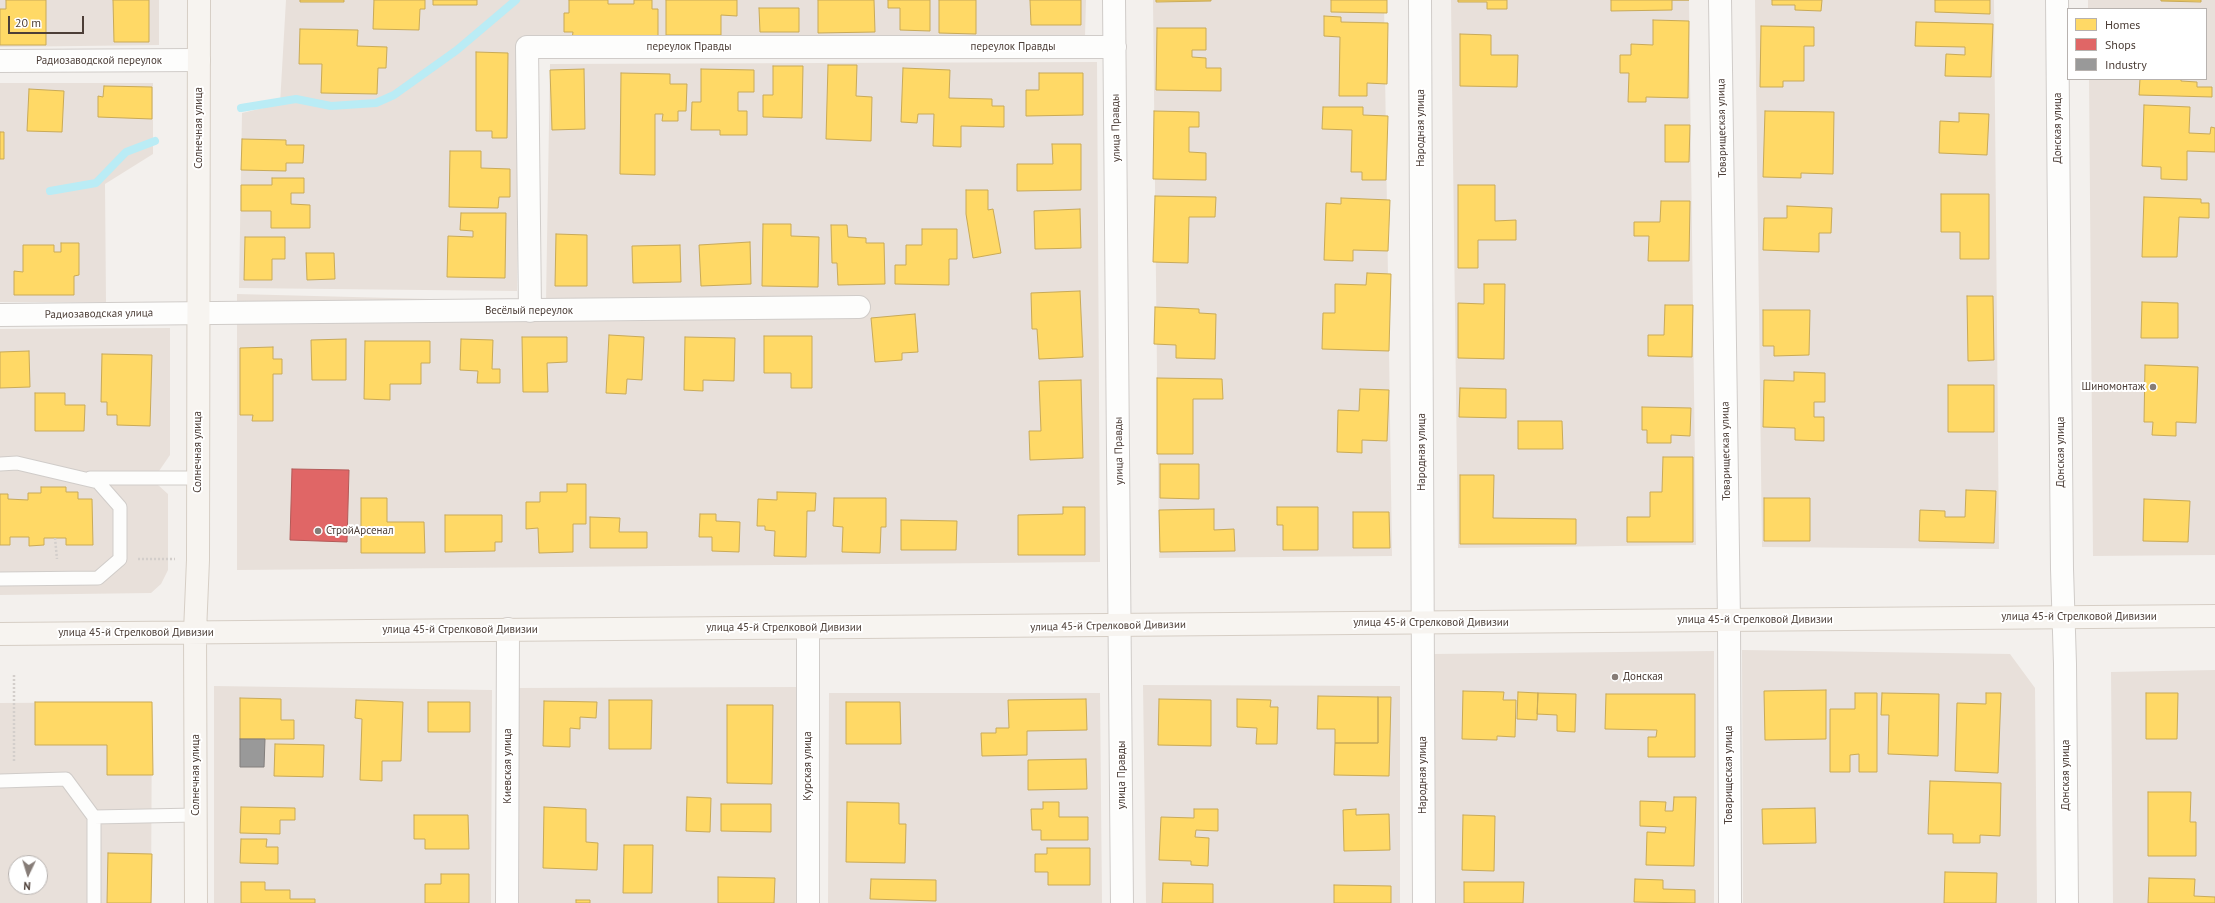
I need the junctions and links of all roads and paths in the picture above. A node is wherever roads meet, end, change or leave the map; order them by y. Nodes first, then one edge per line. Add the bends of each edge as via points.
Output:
1 (199, 0) edge
2 (1114, 0) edge
3 (1420, 0) edge
4 (1720, 0) edge
5 (2057, 0) edge
6 (1115, 47) junction
7 (199, 60) junction
8 (0, 61) edge
9 (859, 307) dead end
10 (530, 311) junction
11 (198, 312) junction
12 (0, 315) edge
13 (0, 464) edge
14 (79, 478) junction
15 (198, 478) junction
16 (120, 559) junction
17 (198, 560) junction
18 (0, 579) edge
19 (2215, 616) edge
20 (2064, 617) junction
21 (1728, 620) junction
22 (1422, 623) junction
23 (1121, 625) junction
24 (808, 628) junction
25 (508, 629) junction
26 (195, 632) junction
27 (0, 634) edge
28 (14, 675) dead end
29 (0, 781) edge
30 (14, 781) junction
31 (196, 815) junction
32 (94, 817) junction
33 (94, 903) edge
34 (196, 903) edge
35 (507, 903) edge
36 (808, 903) edge
37 (1122, 903) edge
38 (1424, 903) edge
39 (1730, 903) edge
40 (2068, 903) edge

1 - 7 main road, Солнечная улица
2 - 6 street, улица Правды
3 - 22 street, Народная улица
4 - 21 street, Товарищеская улица
5 - 20 street, Донская улица
6 - 10 street, переулок Правды via 527,47
6 - 23 street, улица Правды
7 - 8 street, Радиозаводской переулок
7 - 11 main road, Солнечная улица
9 - 10 street, Весёлый переулок
10 - 11 street, Весёлый переулок
11 - 12 street, Радиозаводская улица
11 - 15 main road, Солнечная улица
13 - 14 lane via 17,463
14 - 15 lane
14 - 16 lane via 98,482 120,507
15 - 17 main road, Солнечная улица
16 - 17 path
16 - 18 lane via 98,578
17 - 26 main road, Солнечная улица
19 - 20 main road, улица 45-й Стрелковой Дивизии
20 - 21 main road, улица 45-й Стрелковой Дивизии
20 - 40 street, Донская улица
21 - 22 main road, улица 45-й Стрелковой Дивизии
21 - 39 street, Товарищеская улица
22 - 23 main road, улица 45-й Стрелковой Дивизии
22 - 38 street, Народная улица
23 - 24 main road, улица 45-й Стрелковой Дивизии
23 - 37 street, улица Правды
24 - 25 main road, улица 45-й Стрелковой Дивизии
24 - 36 street, Курская улица
25 - 26 main road, улица 45-й Стрелковой Дивизии
25 - 35 street, Киевская улица
26 - 27 main road, улица 45-й Стрелковой Дивизии
26 - 31 main road, Солнечная улица
28 - 30 path
29 - 30 lane
30 - 32 lane via 66,779
31 - 32 lane
31 - 34 main road, Солнечная улица
32 - 33 lane

